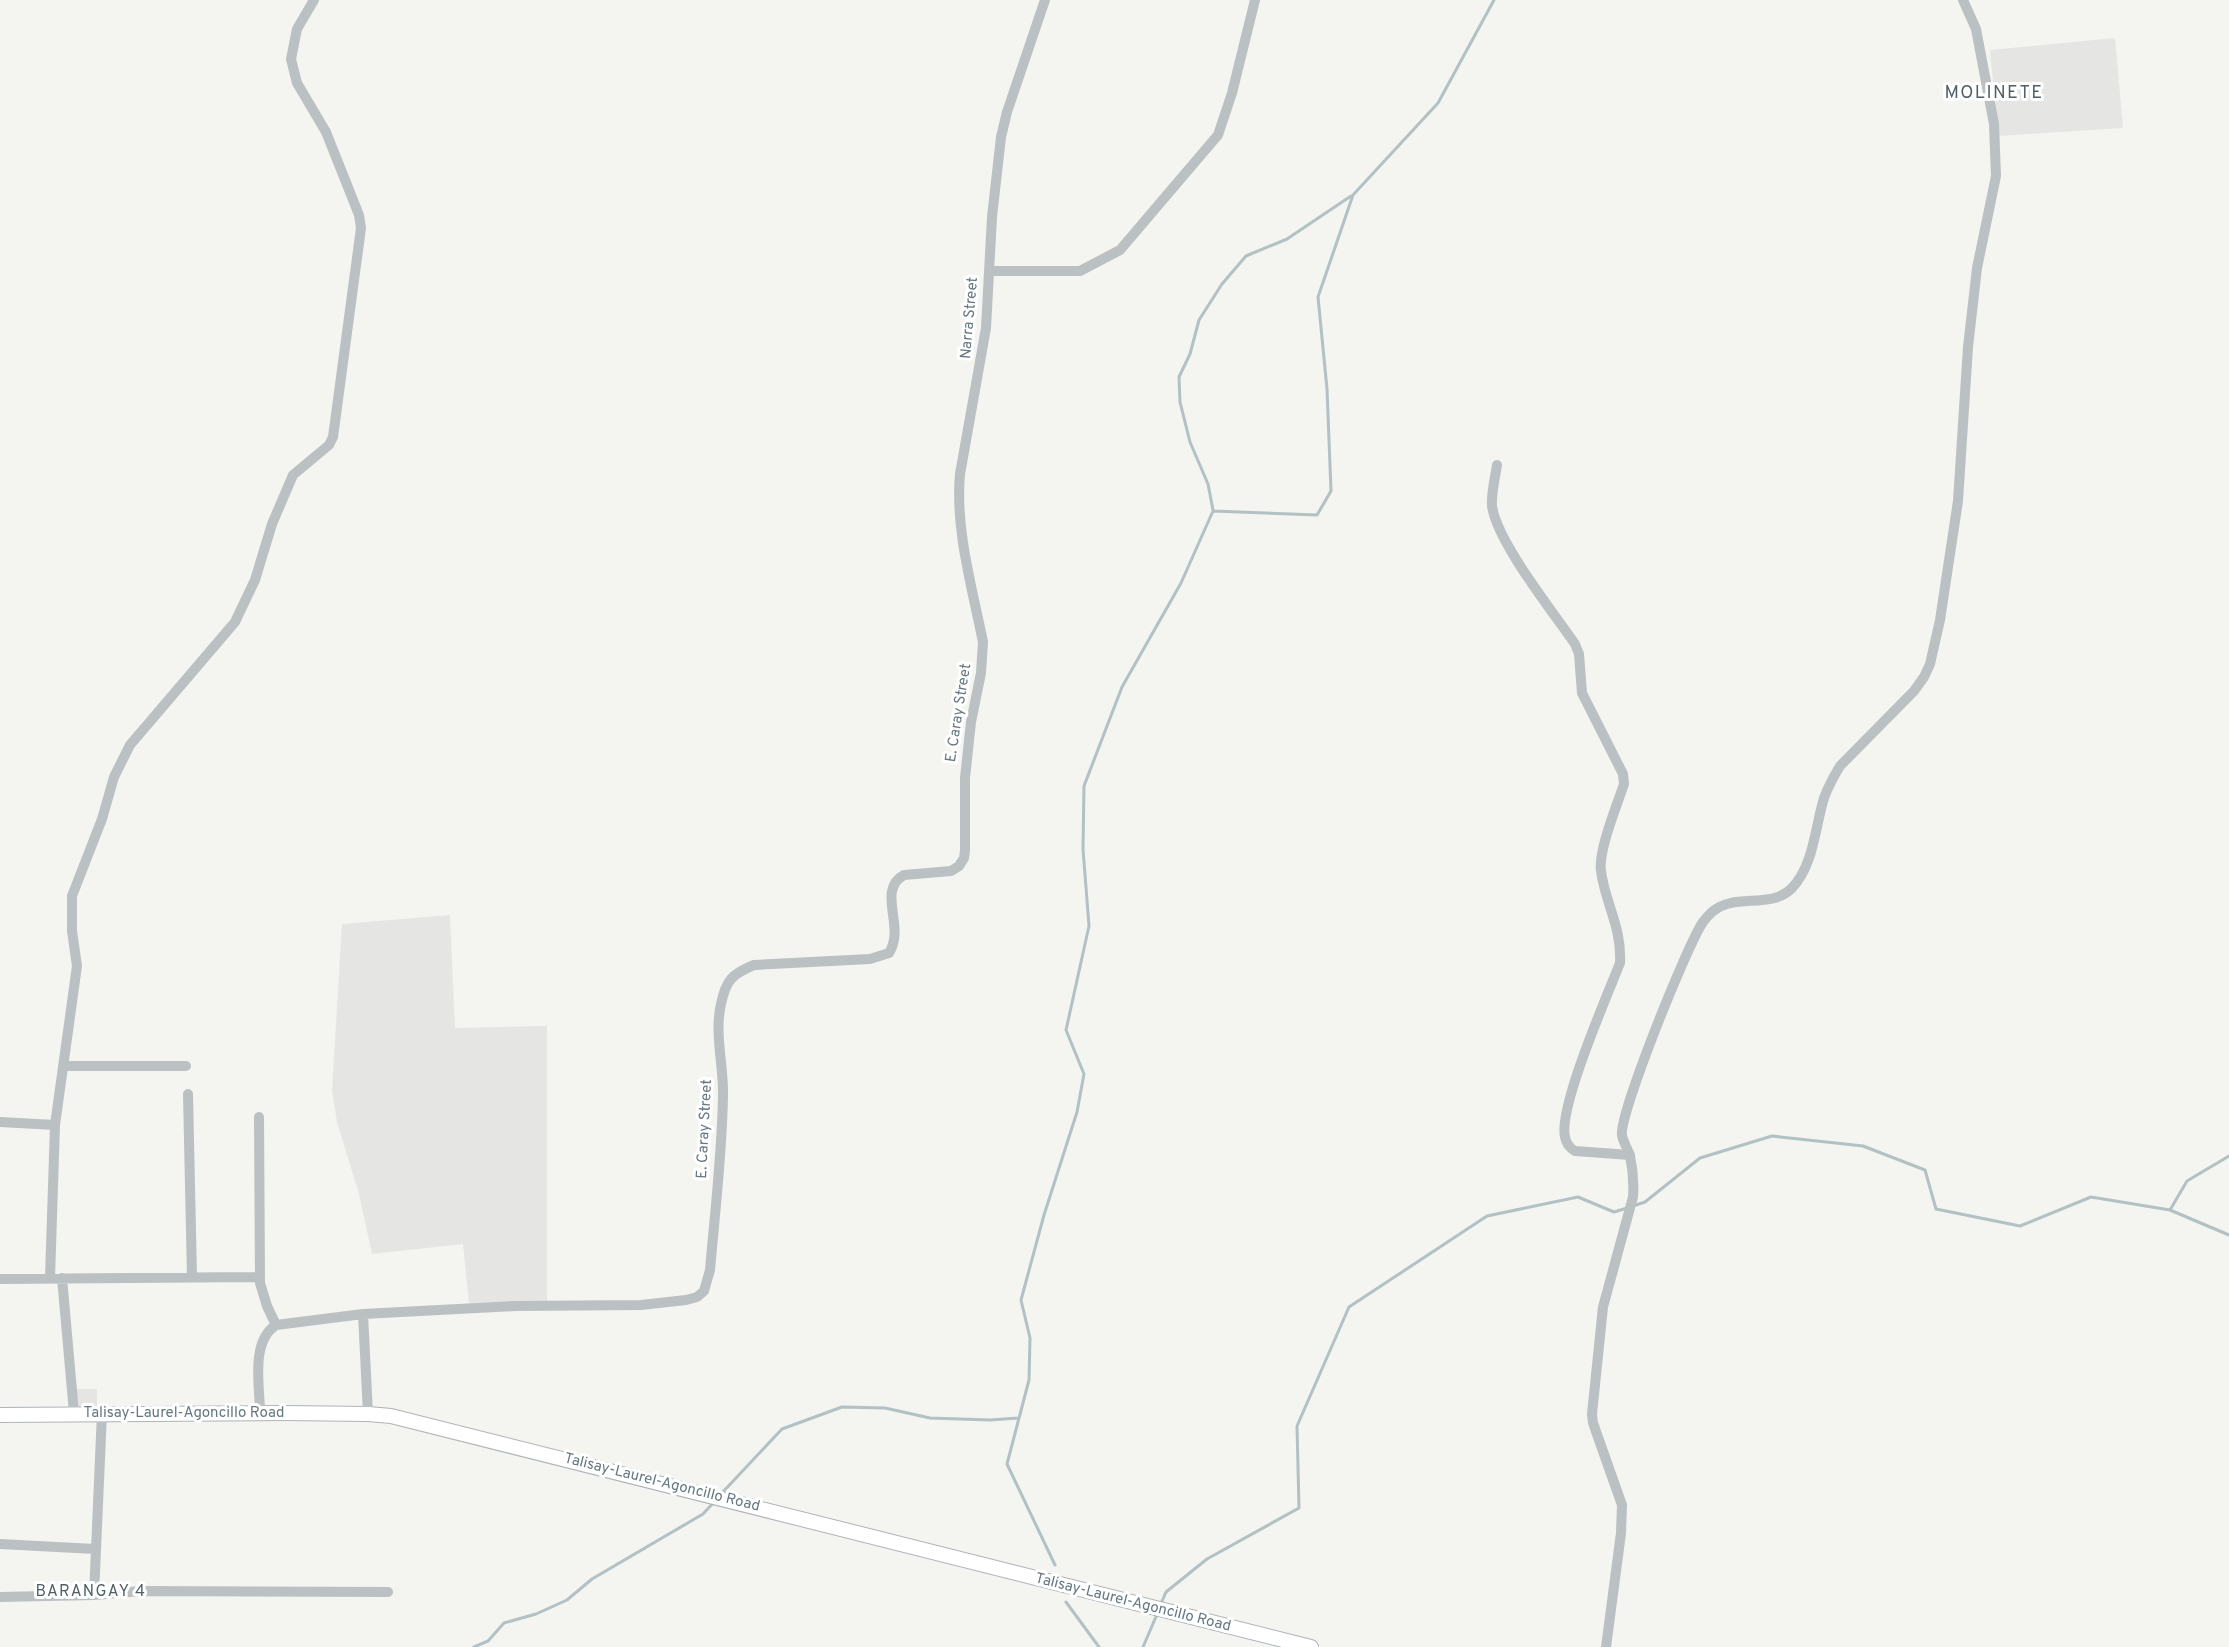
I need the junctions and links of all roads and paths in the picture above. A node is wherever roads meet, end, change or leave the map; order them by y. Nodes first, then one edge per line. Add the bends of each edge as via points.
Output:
1 (314, 0) edge
2 (1045, 0) edge
3 (1255, 0) edge
4 (1963, 0) edge
5 (990, 271) junction
6 (1497, 465) dead end
7 (982, 642) joint
8 (63, 1066) junction
9 (186, 1066) dead end
10 (188, 1094) dead end
11 (259, 1117) dead end
12 (0, 1122) edge
13 (55, 1125) junction
14 (1630, 1155) junction
15 (192, 1277) junction
16 (260, 1277) junction
17 (50, 1278) junction
18 (62, 1278) junction
19 (0, 1280) edge
20 (363, 1314) junction
21 (276, 1325) junction
22 (74, 1413) junction
23 (102, 1413) junction
24 (260, 1413) junction
25 (368, 1414) junction
26 (0, 1415) edge
27 (0, 1544) edge
28 (95, 1549) junction
29 (388, 1592) dead end
30 (94, 1595) junction
31 (0, 1597) edge
32 (1311, 1647) edge
33 (1606, 1647) edge

1 - 8 street via 297,29 291,59 297,83 326,132 361,228 333,437 330,445 293,475 272,524 255,580 235,622 130,745 114,777 72,896 76,966
2 - 5 street, Narra Street via 1001,137
3 - 5 street via 1218,135 1120,250 1080,272
4 - 14 street via 1976,28 1994,124 1996,176 1977,268 1958,501 1930,664 1914,691 1832,778 1806,867 1793,887 1780,898 1725,903 1702,923 1681,965 1634,1087 1621,1133
5 - 7 street, Narra Street via 986,328 958,497
6 - 14 street via 1492,504 1496,521 1575,644 1582,693 1623,774 1624,784 1600,870 1621,945 1620,963 1568,1102 1564,1136 1575,1151
7 - 20 street, E. Caray Street via 965,778 965,850 959,866 951,871 904,875 898,879 891,897 896,935 889,953 870,959 754,965 737,972 728,984 718,1022 723,1095 710,1270 704,1291 686,1300 641,1305 515,1306
8 - 9 street
8 - 13 street
10 - 15 street
11 - 16 street
12 - 13 street
13 - 17 street
14 - 33 street via 1633,1197 1603,1307 1592,1414 1622,1505
15 - 16 street
15 - 18 street
16 - 21 street
17 - 18 street
17 - 19 street
18 - 22 street
20 - 21 street
20 - 25 street
21 - 24 street via 266,1334 259,1354
22 - 23 main road, Talisay-Laurel-Agoncillo Road
22 - 26 main road, Talisay-Laurel-Agoncillo Road
23 - 24 main road, Talisay-Laurel-Agoncillo Road
23 - 28 street
24 - 25 main road, Talisay-Laurel-Agoncillo Road
25 - 32 main road, Talisay-Laurel-Agoncillo Road via 391,1416
27 - 28 street
28 - 30 street
29 - 30 street
30 - 31 street

